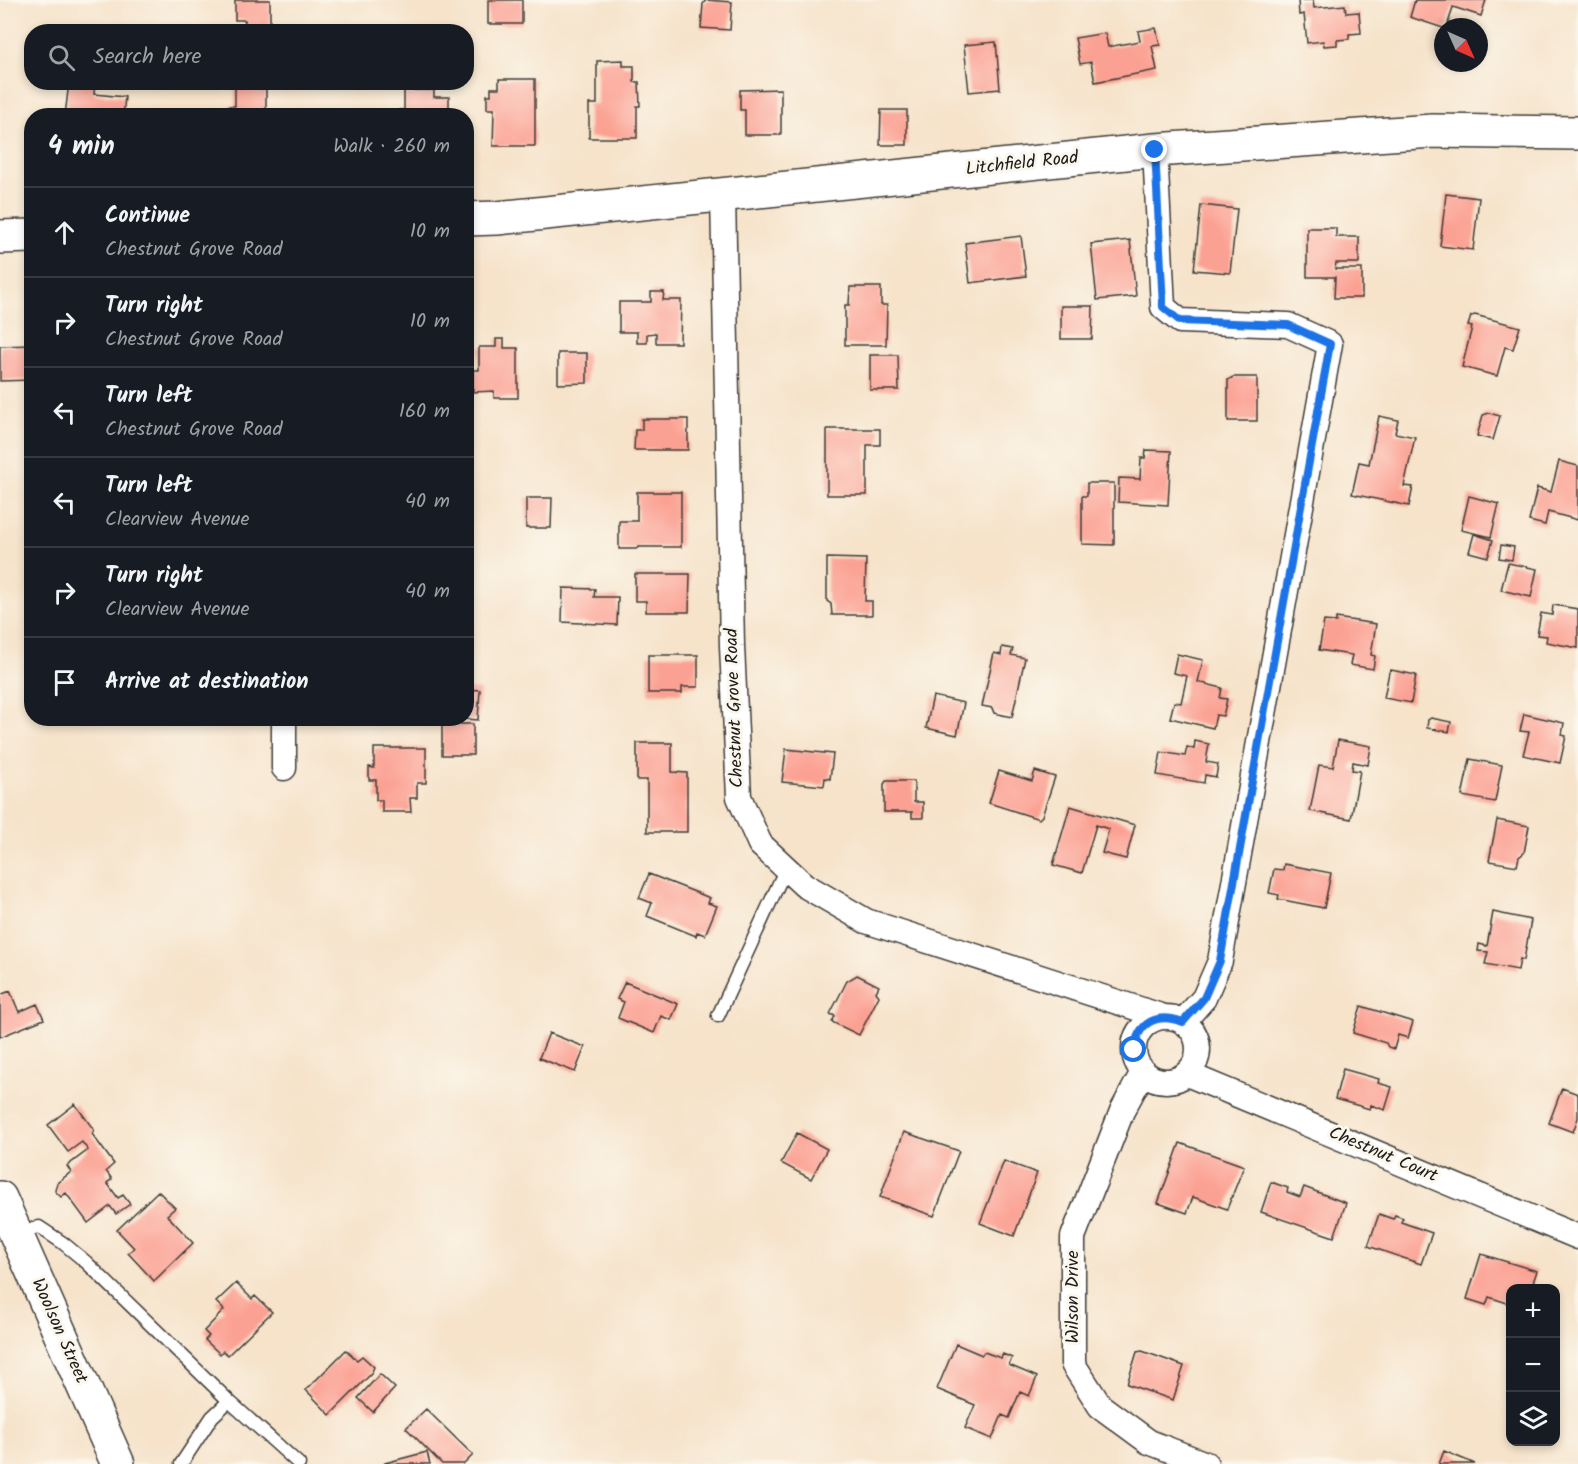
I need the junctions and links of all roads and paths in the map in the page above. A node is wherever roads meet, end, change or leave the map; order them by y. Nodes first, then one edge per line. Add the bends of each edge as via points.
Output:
1 (1578, 133) edge
2 (1155, 150) junction
3 (723, 195) junction
4 (474, 219) edge
5 (24, 236) edge
6 (0, 237) edge
7 (284, 726) edge
8 (284, 768) dead end
9 (786, 868) junction
10 (718, 1016) dead end
11 (1174, 1019) junction
12 (1143, 1072) junction
13 (1187, 1074) junction
14 (0, 1198) edge
15 (15, 1233) junction
16 (1578, 1237) edge
17 (229, 1401) junction
18 (118, 1464) edge
19 (181, 1464) edge
20 (299, 1464) edge
21 (1206, 1464) edge

1 - 2 main road, Litchfield Road via 1433,131
2 - 3 main road, Litchfield Road
2 - 11 street via 1163,307 1180,321 1288,325 1330,344 1220,961 1204,998
3 - 4 main road, Litchfield Road
3 - 9 street, Chestnut Grove Road via 739,797 760,844
5 - 6 main road
7 - 8 street
9 - 10 lane
9 - 11 street, Chestnut Grove Road via 804,885 866,921
11 - 12 street via 1152,1020 1136,1038 1136,1062
11 - 13 street via 1191,1029 1196,1037 1198,1057
12 - 13 street via 1164,1082
12 - 21 street, Wilson Drive via 1122,1111 1073,1237 1074,1364 1100,1406 1149,1442
13 - 16 street, Chestnut Court
14 - 15 main road, Woolson Street
15 - 17 lane via 39,1227 63,1243
15 - 18 main road, Woolson Street
17 - 19 lane via 212,1417
17 - 20 lane

